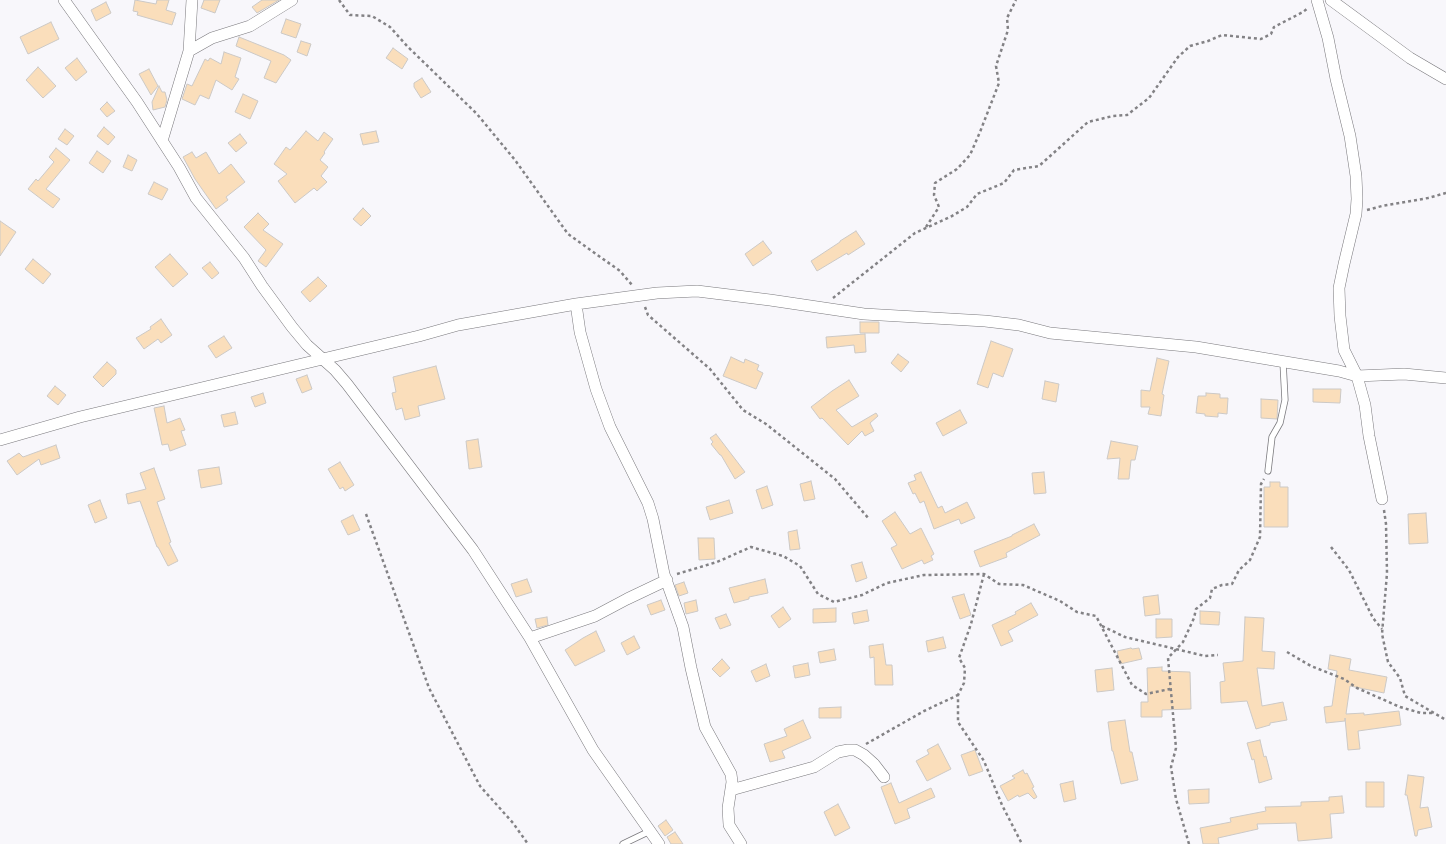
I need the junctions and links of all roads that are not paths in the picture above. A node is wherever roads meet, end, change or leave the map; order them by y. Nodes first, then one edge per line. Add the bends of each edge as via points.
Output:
1 (64, 0) edge
2 (192, 0) edge
3 (292, 0) edge
4 (1332, 0) edge
5 (1313, 3) edge
6 (189, 51) junction
7 (1446, 79) edge
8 (162, 141) junction
9 (576, 304) junction
10 (322, 358) junction
11 (1283, 362) junction
12 (1357, 376) junction
13 (1446, 378) edge
14 (0, 440) edge
15 (1268, 471) road end
16 (1382, 499) road end
17 (666, 577) junction
18 (530, 638) junction
19 (884, 777) dead end
20 (731, 790) junction
21 (650, 831) junction
22 (623, 844) edge
23 (659, 844) edge
24 (741, 844) edge

1 - 8 street
2 - 6 street
3 - 6 street via 250,26 212,38
4 - 7 street via 1410,58
5 - 12 street via 1328,38 1354,158 1356,214 1339,288 1344,350
6 - 8 street
8 - 10 street via 196,198 244,258 292,327
9 - 10 street via 458,325
9 - 11 street via 697,291 726,293 864,314 1019,325 1050,333 1196,348
9 - 17 street via 580,332 596,388 610,427 648,503
10 - 14 street via 80,417
10 - 18 street via 347,384 473,550
11 - 12 street
11 - 15 lane via 1285,400 1280,423 1272,437
12 - 13 street via 1404,374
12 - 16 street via 1365,405
17 - 18 street via 595,616
17 - 20 street via 683,627 700,712 705,727 731,774
18 - 21 street via 593,750
19 - 20 street via 864,755 855,750 848,750 838,752 814,767
20 - 24 street via 728,808 730,825
21 - 22 lane
21 - 23 street

